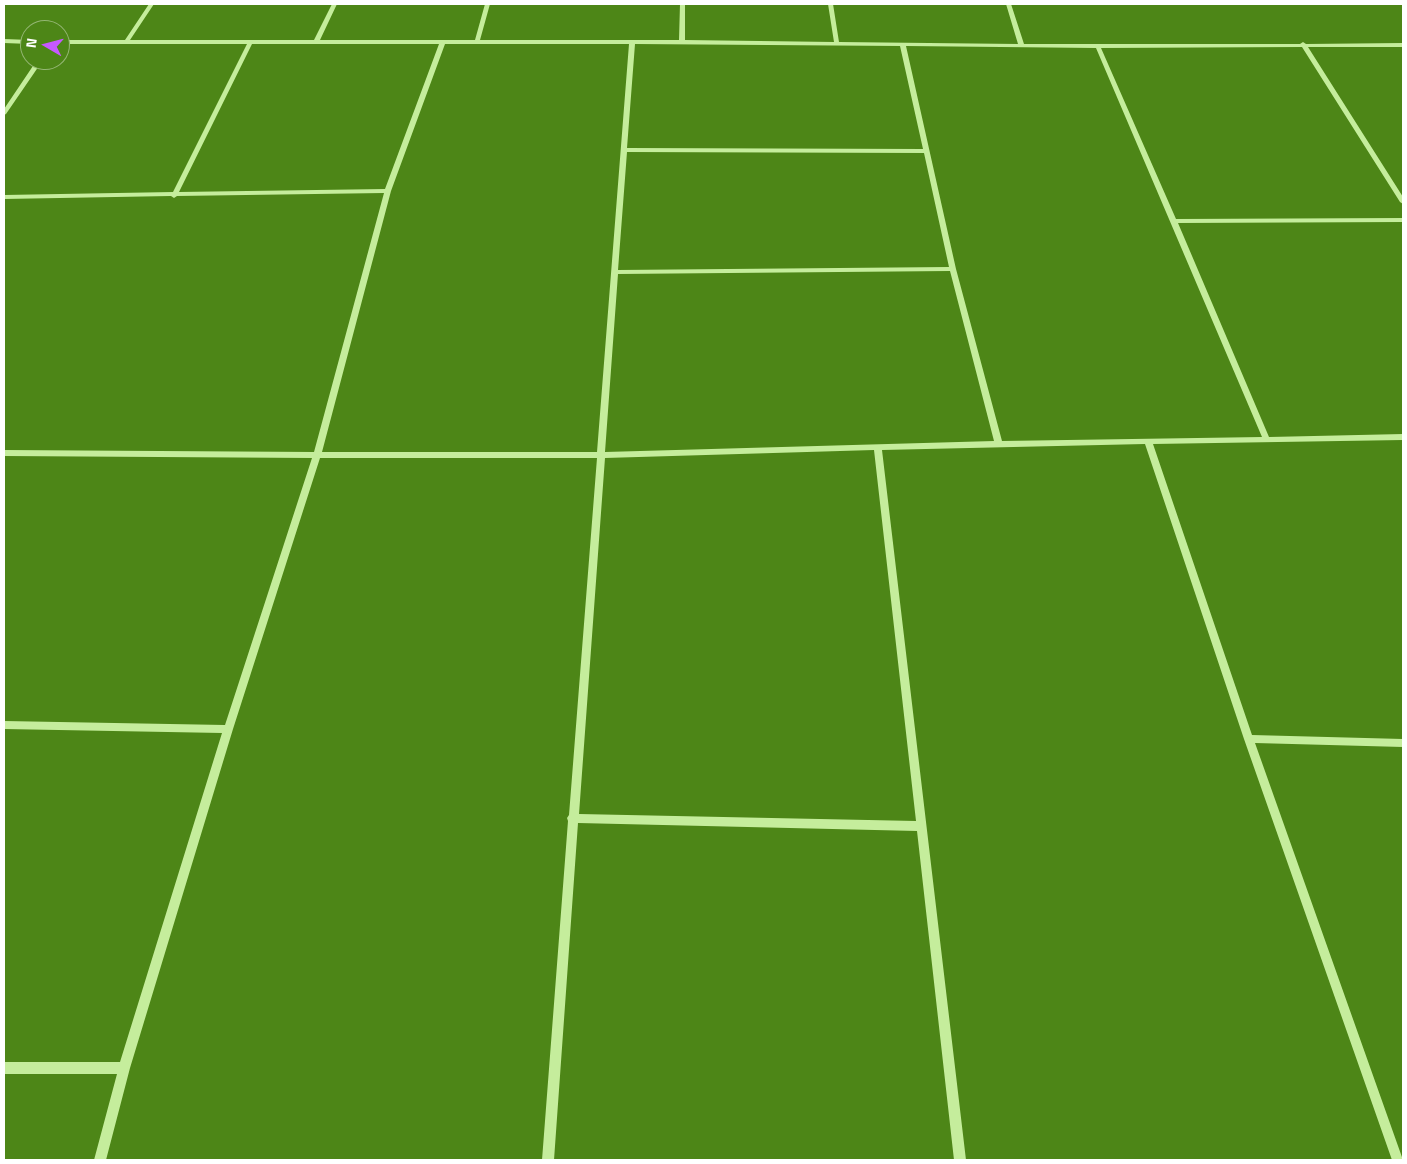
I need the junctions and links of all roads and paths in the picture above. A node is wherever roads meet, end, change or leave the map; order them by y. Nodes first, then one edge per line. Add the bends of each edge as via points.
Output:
1 (151, 4) edge
2 (334, 4) edge
3 (488, 4) edge
4 (683, 4) edge
5 (831, 4) edge
6 (1009, 4) edge
7 (4, 42) edge
8 (20, 42) edge
9 (70, 42) edge
10 (477, 42) junction
11 (632, 42) junction
12 (682, 42) junction
13 (126, 43) junction
14 (250, 43) junction
15 (442, 43) junction
16 (316, 44) junction
17 (837, 44) junction
18 (1304, 44) junction
19 (1403, 45) edge
20 (903, 46) junction
21 (1022, 46) junction
22 (1098, 46) junction
23 (33, 70) edge
24 (4, 113) edge
25 (624, 150) junction
26 (926, 151) junction
27 (388, 191) junction
28 (174, 196) junction
29 (4, 197) edge
30 (1403, 202) edge
31 (1403, 220) edge
32 (1174, 221) junction
33 (953, 269) junction
34 (615, 272) junction
35 (1403, 437) edge
36 (1266, 438) junction
37 (1148, 441) junction
38 (999, 444) junction
39 (878, 447) junction
40 (4, 453) edge
41 (601, 455) junction
42 (317, 456) junction
43 (4, 725) edge
44 (228, 729) junction
45 (1249, 739) junction
46 (1403, 744) edge
47 (572, 818) junction
48 (920, 826) junction
49 (4, 1068) edge
50 (124, 1068) junction
51 (100, 1160) edge
52 (548, 1160) edge
53 (960, 1160) edge
54 (1398, 1160) edge

1 - 13 street
2 - 16 street
3 - 10 street
4 - 12 street
5 - 17 street
6 - 21 street
7 - 8 street
9 - 13 street
10 - 11 street
10 - 15 street
11 - 12 street
11 - 25 street
12 - 17 street
13 - 14 street
14 - 16 street
14 - 28 street
15 - 16 street
15 - 27 street
17 - 20 street
18 - 19 street
18 - 22 street
18 - 30 street
20 - 21 street
20 - 26 street
21 - 22 street
22 - 32 street
23 - 24 street
25 - 26 street
25 - 34 street
26 - 33 street
27 - 28 street
27 - 42 street
28 - 29 street
31 - 32 street
32 - 36 street
33 - 34 street
33 - 38 street
34 - 41 street
35 - 36 street
36 - 37 street
37 - 38 street
37 - 45 street
38 - 39 street
39 - 41 street
39 - 48 street
40 - 42 street
41 - 42 street
41 - 47 street
42 - 44 street
43 - 44 street
44 - 50 street
45 - 46 street
45 - 54 street
47 - 48 street
47 - 52 street
48 - 53 street
49 - 50 street
50 - 51 street

